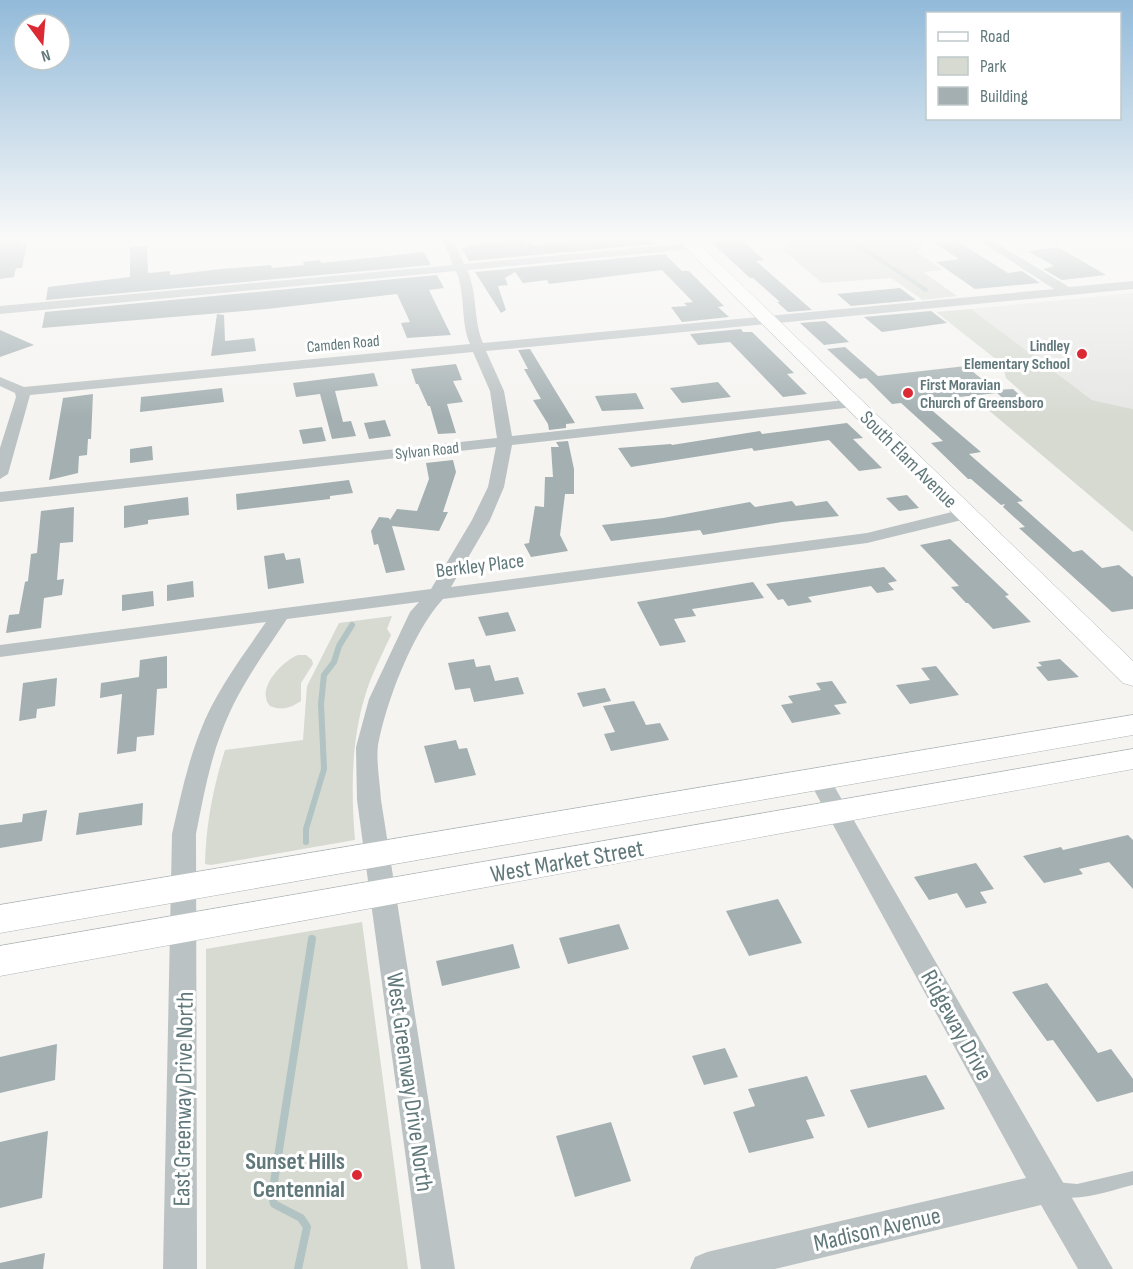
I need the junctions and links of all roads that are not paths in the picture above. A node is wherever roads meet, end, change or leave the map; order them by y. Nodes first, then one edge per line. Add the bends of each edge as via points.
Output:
1 (118, 299) edge
2 (468, 299) edge
3 (747, 299) edge
4 (979, 299) edge
5 (0, 310) edge
6 (768, 319) junction
7 (478, 347) junction
8 (0, 381) edge
9 (22, 391) junction
10 (854, 403) junction
11 (505, 441) junction
12 (0, 474) edge
13 (0, 496) edge
14 (964, 514) junction
15 (437, 594) junction
16 (280, 616) junction
17 (0, 651) edge
18 (1133, 677) edge
19 (1133, 725) edge
20 (1133, 759) edge
21 (819, 779) junction
22 (838, 813) junction
23 (377, 855) junction
24 (185, 887) junction
25 (383, 894) junction
26 (0, 919) edge
27 (185, 929) junction
28 (0, 961) edge
29 (1133, 1178) edge
30 (1048, 1188) junction
31 (180, 1269) edge
32 (438, 1269) edge
33 (707, 1269) edge
34 (1096, 1269) edge

1 - 5 street
2 - 7 street via 471,331
3 - 6 main road, South Elam Avenue
4 - 6 street, Camden Road
6 - 7 street, Camden Road
6 - 10 main road, South Elam Avenue
7 - 9 street, Camden Road
7 - 11 street via 497,391
8 - 9 street
9 - 12 street
10 - 11 street, Sylvan Road
10 - 14 main road, South Elam Avenue
11 - 13 street, Sylvan Road
11 - 15 street, West Greenway Drive North via 496,487
14 - 15 street, Berkley Place via 867,538
14 - 18 main road, South Elam Avenue
15 - 16 street, Berkley Place
15 - 23 street, West Greenway Drive North via 420,612 390,670 367,747
16 - 17 street, Berkley Place
16 - 24 street, East Greenway Drive North via 239,675 211,730 184,834
19 - 21 main road, West Market Street
20 - 22 main road, West Market Street
21 - 22 street, Ridgeway Drive
21 - 23 main road, West Market Street
22 - 25 main road, West Market Street
22 - 30 street, Ridgeway Drive
23 - 24 main road, West Market Street
23 - 25 street, West Greenway Drive North
24 - 26 main road, West Market Street
24 - 27 street, East Greenway Drive North
25 - 27 main road, West Market Street
25 - 32 street, West Greenway Drive North
27 - 28 main road, West Market Street
27 - 31 street, East Greenway Drive North
29 - 30 lane via 1077,1191
30 - 33 street, Madison Avenue
30 - 34 street, Ridgeway Drive

